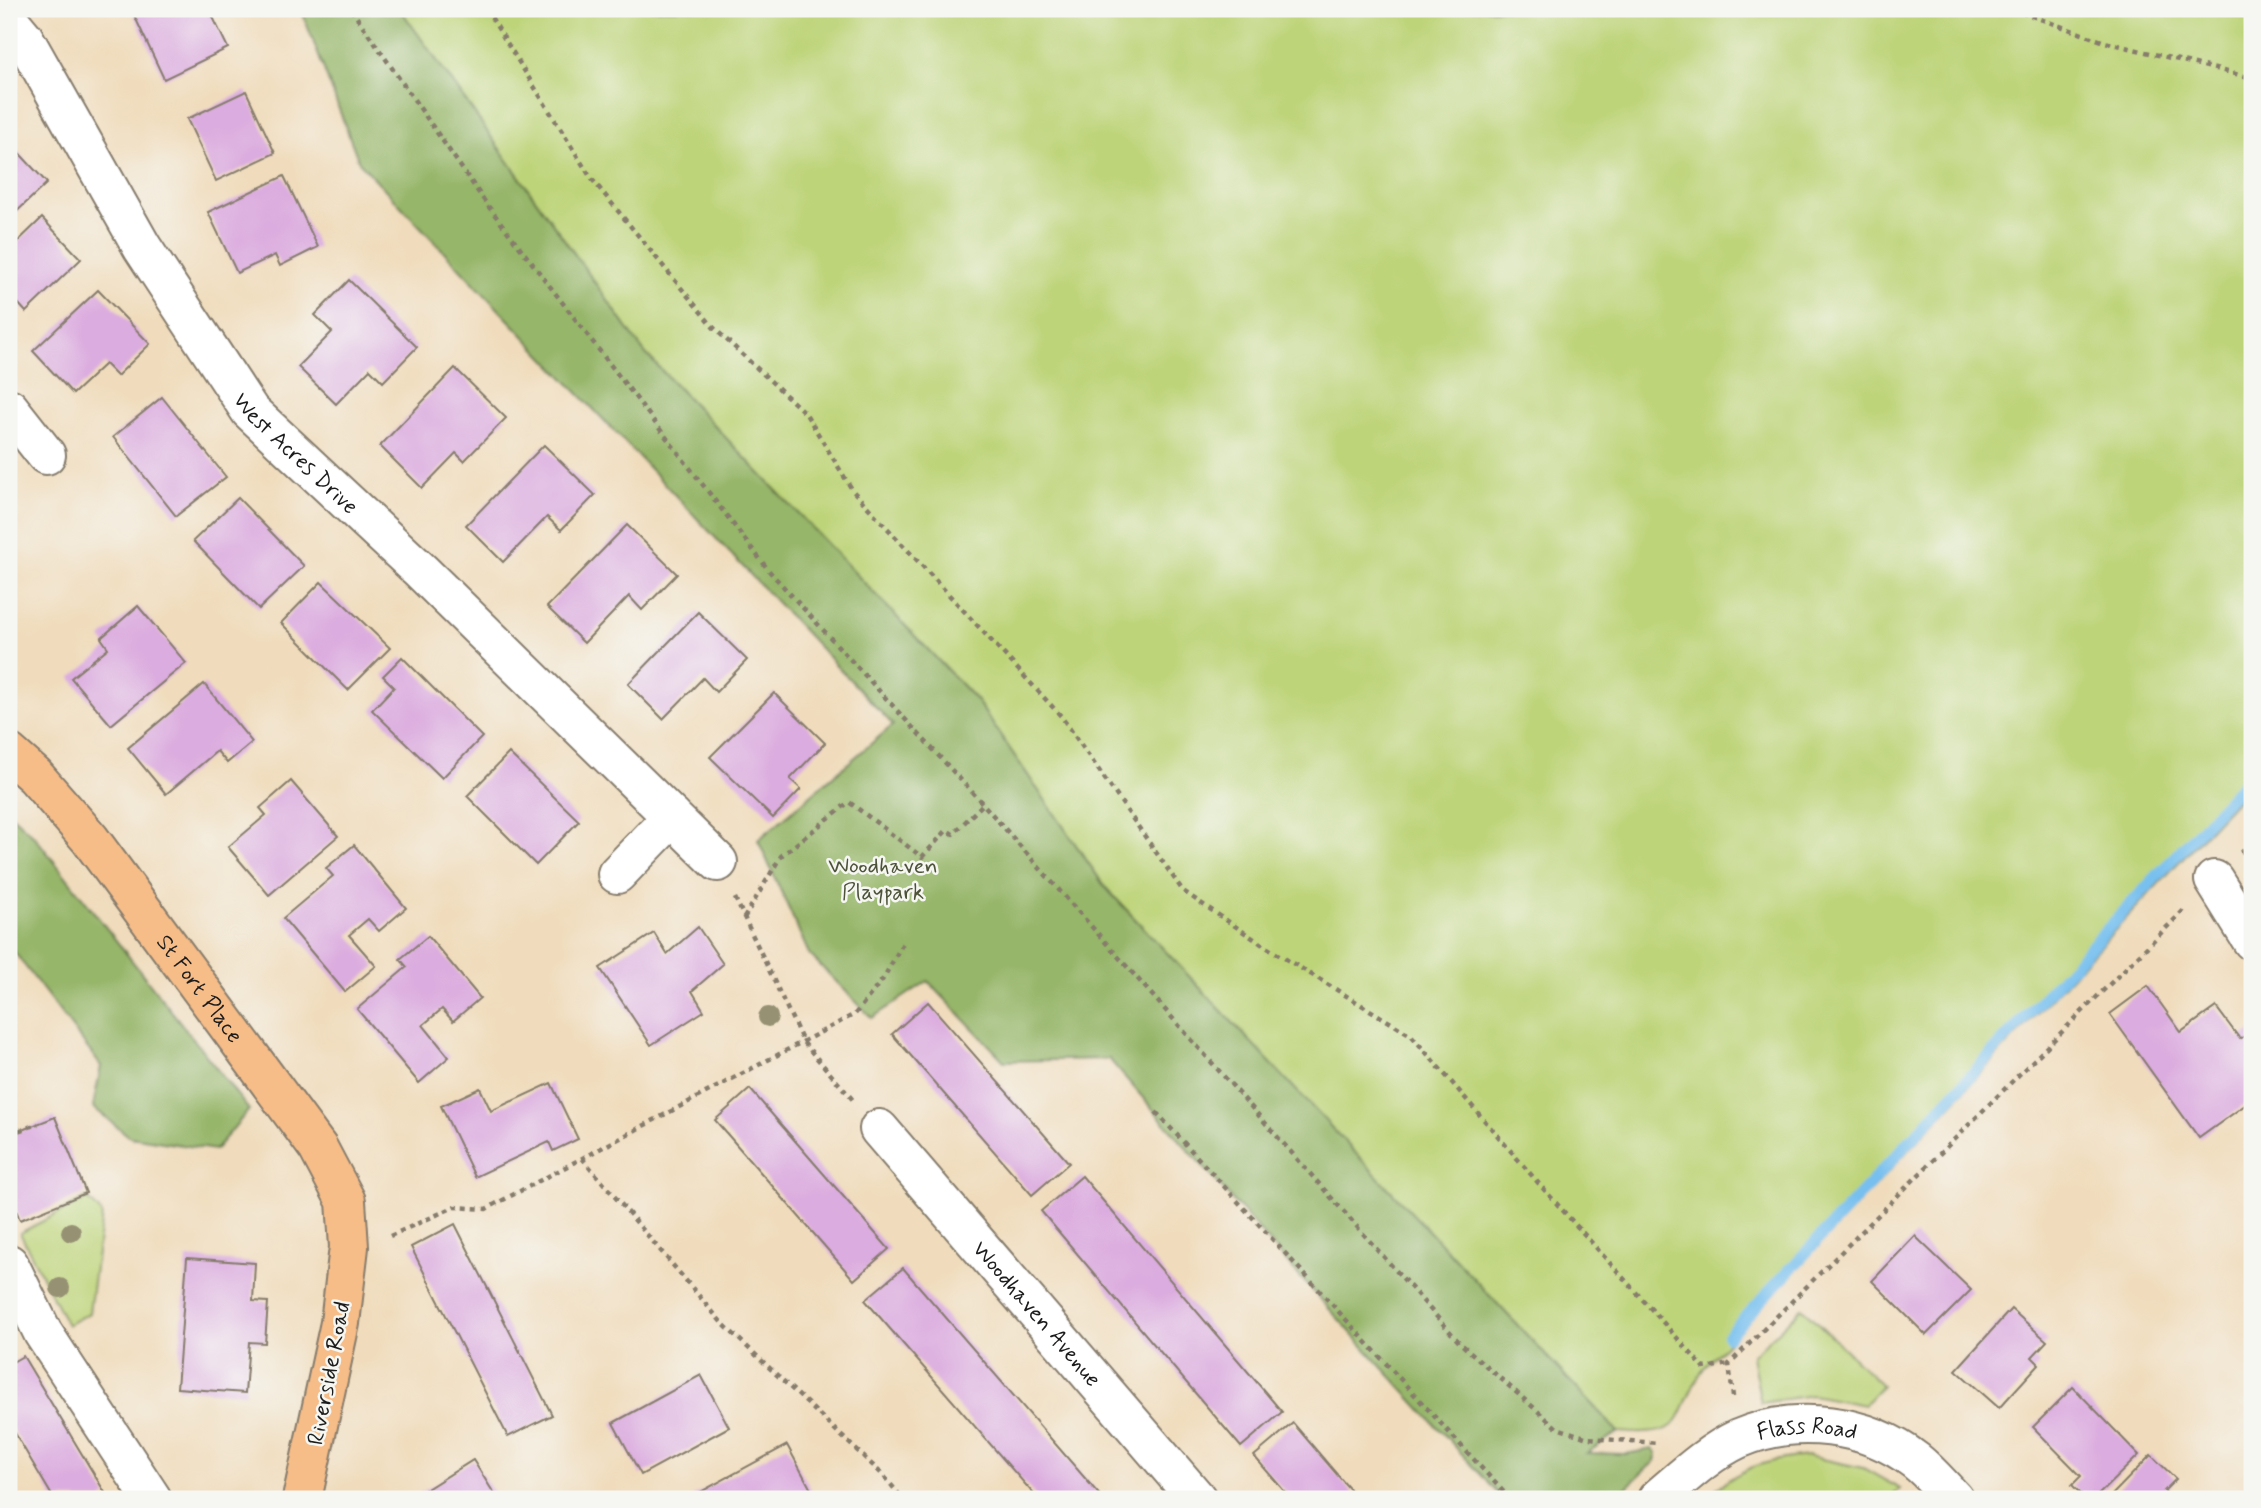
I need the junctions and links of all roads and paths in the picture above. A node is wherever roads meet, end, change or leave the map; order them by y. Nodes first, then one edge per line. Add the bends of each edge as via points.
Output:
1 (351, 9) edge
2 (486, 9) edge
3 (2012, 9) edge
4 (9, 20) edge
5 (2252, 78) edge
6 (9, 408) edge
7 (47, 455) dead end
8 (9, 753) edge
9 (983, 804) junction
10 (671, 817) junction
11 (2252, 842) edge
12 (718, 862) joint
13 (617, 874) dead end
14 (2214, 880) junction
15 (744, 918) junction
16 (2252, 942) edge
17 (903, 943) dead end
18 (803, 1042) junction
19 (1156, 1112) dead end
20 (38, 1124) dead end
21 (879, 1129) joint
22 (9, 1134) edge
23 (582, 1158) junction
24 (366, 1243) junction
25 (9, 1264) edge
26 (1730, 1364) junction
27 (1737, 1440) junction
28 (1663, 1446) dead end
29 (152, 1499) edge
30 (302, 1499) edge
31 (903, 1499) edge
32 (1197, 1499) edge
33 (1510, 1499) edge
34 (1657, 1499) edge
35 (1954, 1499) edge

1 - 9 path via 488,206 770,572
2 - 26 path via 591,178 714,328 806,414 853,491 1061,716 1183,891 1411,1035 1704,1368
3 - 5 path via 2105,42
4 - 10 street, West Acres Drive via 24,38 142,247 250,411 421,571
6 - 7 street
8 - 24 main road, St Fort Place via 90,839 318,1148
9 - 15 path via 922,857 849,802 782,856
9 - 28 path via 1460,1343 1557,1428 1588,1438
10 - 12 street, West Acres Drive
10 - 13 street
11 - 14 path
12 - 15 path
14 - 16 street
14 - 26 path
15 - 18 path
17 - 18 path via 883,979 855,1014
18 - 21 path
18 - 23 path
19 - 33 path
20 - 22 path
21 - 32 street, Woodhaven Avenue
23 - 24 path via 485,1209 454,1207
23 - 31 path via 722,1323
24 - 30 main road, Riverside Road via 340,1323
25 - 29 street via 43,1333
26 - 27 path
27 - 34 street, Flass Road via 1708,1457
27 - 35 street, Flass Road via 1792,1425 1835,1427 1915,1461

